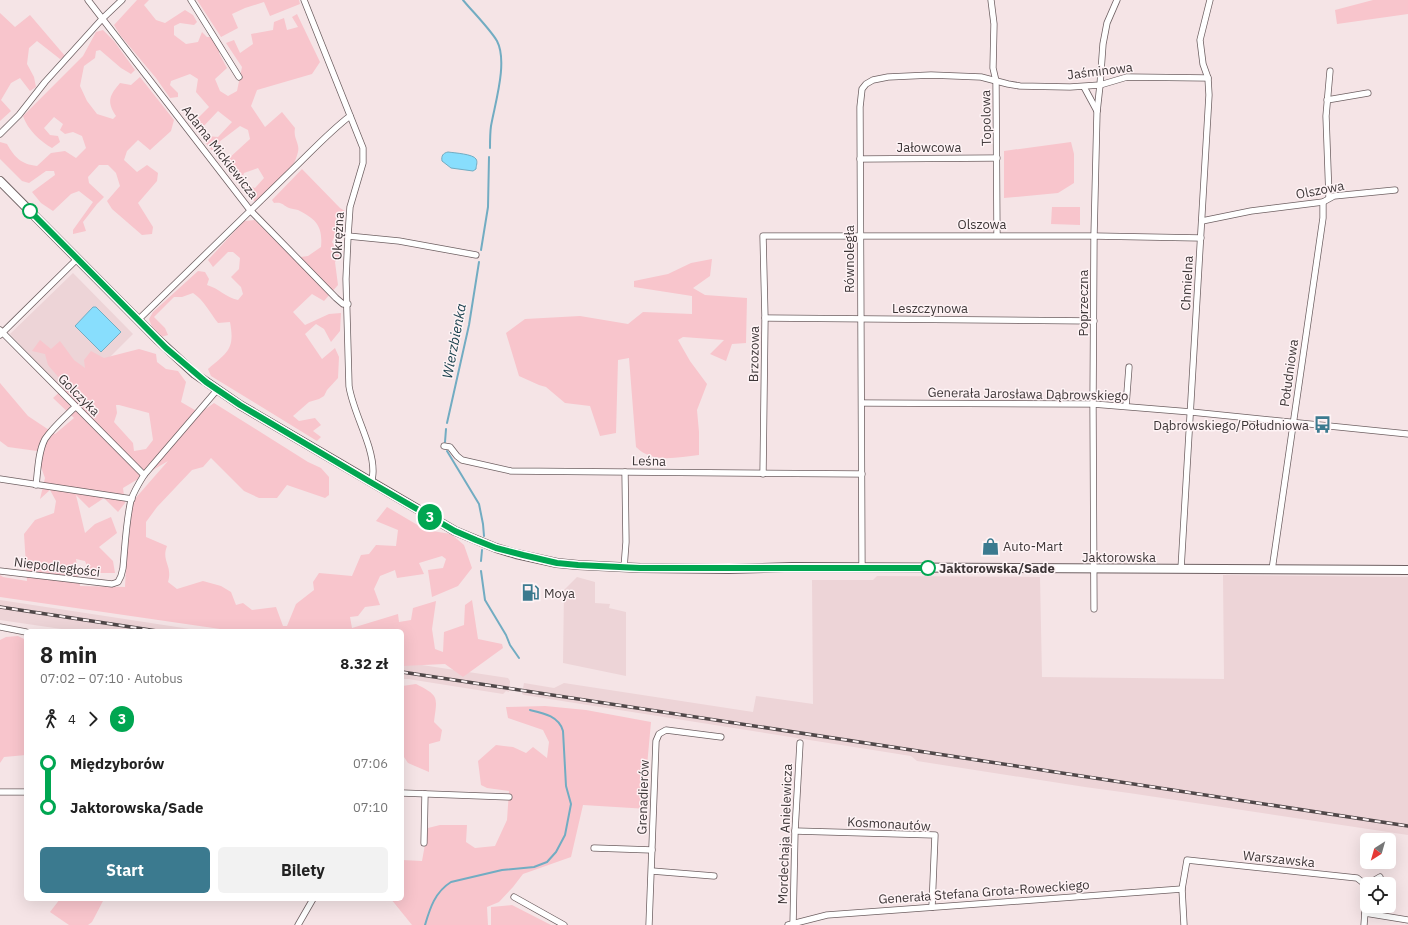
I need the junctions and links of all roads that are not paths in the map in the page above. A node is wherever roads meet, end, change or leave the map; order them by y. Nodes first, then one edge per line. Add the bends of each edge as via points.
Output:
1 (88, 0) edge
2 (122, 0) edge
3 (191, 0) edge
4 (304, 0) edge
5 (991, 0) edge
6 (1117, 0) edge
7 (1210, 0) edge
8 (102, 20) junction
9 (1330, 71) dead end
10 (239, 77) dead end
11 (1208, 78) junction
12 (996, 81) junction
13 (1100, 85) junction
14 (1084, 87) junction
15 (1368, 93) dead end
16 (1327, 100) junction
17 (1097, 112) junction
18 (350, 116) junction
19 (0, 134) edge
20 (997, 158) junction
21 (860, 159) junction
22 (0, 181) edge
23 (1395, 190) dead end
24 (1329, 198) junction
25 (1323, 202) junction
26 (250, 210) junction
27 (1202, 221) junction
28 (997, 235) junction
29 (348, 236) junction
30 (763, 236) joint
31 (860, 236) junction
32 (1094, 236) junction
33 (1201, 238) junction
34 (476, 255) dead end
35 (77, 259) junction
36 (348, 304) junction
37 (765, 318) junction
38 (860, 319) junction
39 (138, 320) junction
40 (1094, 321) junction
41 (1, 332) edge
42 (1129, 367) dead end
43 (217, 390) junction
44 (862, 403) junction
45 (1093, 404) junction
46 (1126, 406) junction
47 (75, 407) junction
48 (1191, 412) junction
49 (1293, 422) junction
50 (1408, 434) edge
51 (444, 446) dead end
52 (625, 472) junction
53 (763, 474) junction
54 (862, 474) junction
55 (144, 475) junction
56 (0, 479) edge
57 (372, 483) junction
58 (36, 485) junction
59 (132, 499) junction
60 (624, 568) junction
61 (862, 568) junction
62 (1093, 569) junction
63 (1182, 569) junction
64 (1272, 570) junction
65 (1408, 570) edge
66 (0, 571) edge
67 (1094, 609) dead end
68 (0, 627) edge
69 (24, 632) edge
70 (721, 737) dead end
71 (800, 743) dead end
72 (0, 792) edge
73 (24, 792) edge
74 (404, 793) edge
75 (425, 794) junction
76 (509, 797) dead end
77 (796, 831) junction
78 (424, 843) dead end
79 (594, 848) dead end
80 (652, 850) junction
81 (652, 871) junction
82 (714, 876) dead end
83 (1360, 880) edge
84 (1182, 889) junction
85 (514, 897) dead end
86 (312, 901) edge
87 (932, 907) junction
88 (1365, 913) joint
89 (1408, 920) edge
90 (298, 925) edge
91 (564, 925) edge
92 (649, 925) edge
93 (791, 925) edge
94 (1184, 925) edge
95 (1364, 925) edge

1 - 8 street, Adama Mickiewicza
2 - 8 street
3 - 10 street
4 - 18 street, Okrężna
5 - 12 street, Topolowa via 994,24 993,68
6 - 13 street, Poprzeczna via 1107,24 1103,44
7 - 11 street, Chmielna via 1200,40 1203,64
8 - 19 street
8 - 26 street, Adama Mickiewicza
9 - 16 street
11 - 13 street, Jaśminowa via 1127,77
11 - 27 street, Chmielna
12 - 14 street, Jaśminowa via 1020,86
12 - 20 street, Topolowa
12 - 21 street, Równoległa via 981,77 931,75 888,77 866,84 862,89 860,106
13 - 14 street, Jaśminowa
13 - 17 street, Poprzeczna
14 - 17 street
15 - 16 street
16 - 24 street
17 - 32 street, Poprzeczna
18 - 26 street
18 - 29 street, Okrężna via 363,148 363,156 350,207
20 - 21 street, Jałowcowa
20 - 28 street, Topolowa
21 - 31 street, Równoległa
22 - 35 main road, Jaktorowska
23 - 24 street, Olszowa
24 - 25 street, Olszowa
25 - 27 street, Olszowa via 1251,211
25 - 49 street, Południowa via 1323,218
26 - 36 street, Adama Mickiewicza via 336,298 343,304
26 - 39 street
27 - 33 street, Chmielna
28 - 31 street, Olszowa
28 - 32 street, Olszowa
29 - 34 street
29 - 36 street, Okrężna
30 - 31 street, Olszowa
30 - 37 street, Brzozowa
31 - 38 street, Równoległa
32 - 33 street, Olszowa
32 - 40 street, Poprzeczna
33 - 48 street, Chmielna
35 - 39 main road, Jaktorowska
35 - 41 street
36 - 57 street, Okrężna via 349,386 372,460
37 - 38 street, Leszczynowa
37 - 53 street, Brzozowa
38 - 40 street, Leszczynowa
38 - 44 street, Równoległa
39 - 43 main road, Jaktorowska via 175,358
40 - 45 street, Poprzeczna
41 - 47 street, Golczyka
42 - 46 street
43 - 55 street
43 - 57 main road, Jaktorowska
44 - 45 street, Generała Jarosława Dąbrowskiego
44 - 54 street, Równoległa
45 - 46 street, Generała Jarosława Dąbrowskiego
45 - 62 street, Poprzeczna
46 - 48 street, Generała Jarosława Dąbrowskiego
47 - 55 street, Golczyka
47 - 58 street via 45,439
48 - 49 street, Generała Jarosława Dąbrowskiego
48 - 63 street, Chmielna
49 - 50 street, Generała Jarosława Dąbrowskiego
49 - 64 street, Południowa
51 - 52 street, Leśna via 450,447 462,460 511,471
52 - 53 street, Leśna
52 - 60 street
53 - 54 street, Leśna
54 - 61 street, Równoległa
55 - 59 street
56 - 58 street
57 - 60 main road, Jaktorowska via 455,531 496,548 557,563
58 - 59 street
59 - 66 street, Niepodległości via 118,582 112,584
60 - 61 main road, Jaktorowska
61 - 62 main road, Jaktorowska
62 - 63 main road, Jaktorowska
62 - 67 street, Poprzeczna
63 - 64 main road, Jaktorowska
64 - 65 main road, Jaktorowska
68 - 69 street
70 - 80 street, Grenadierów via 666,730 659,734 656,741
71 - 77 street, Mordechaja Anielewicza
72 - 73 street
74 - 75 street
75 - 76 street
75 - 78 street
77 - 87 street, Kosmonautów via 935,835
77 - 93 street, Mordechaja Anielewicza
79 - 80 street
80 - 81 street, Grenadierów
81 - 82 street
81 - 92 street, Grenadierów
83 - 84 street, Warszawska via 1187,860
84 - 87 street, Generała Stefana Grota-Roweckiego
84 - 94 street
85 - 91 street
86 - 90 street
87 - 93 street, Generała Stefana Grota-Roweckiego via 827,915
88 - 89 street
88 - 95 street

